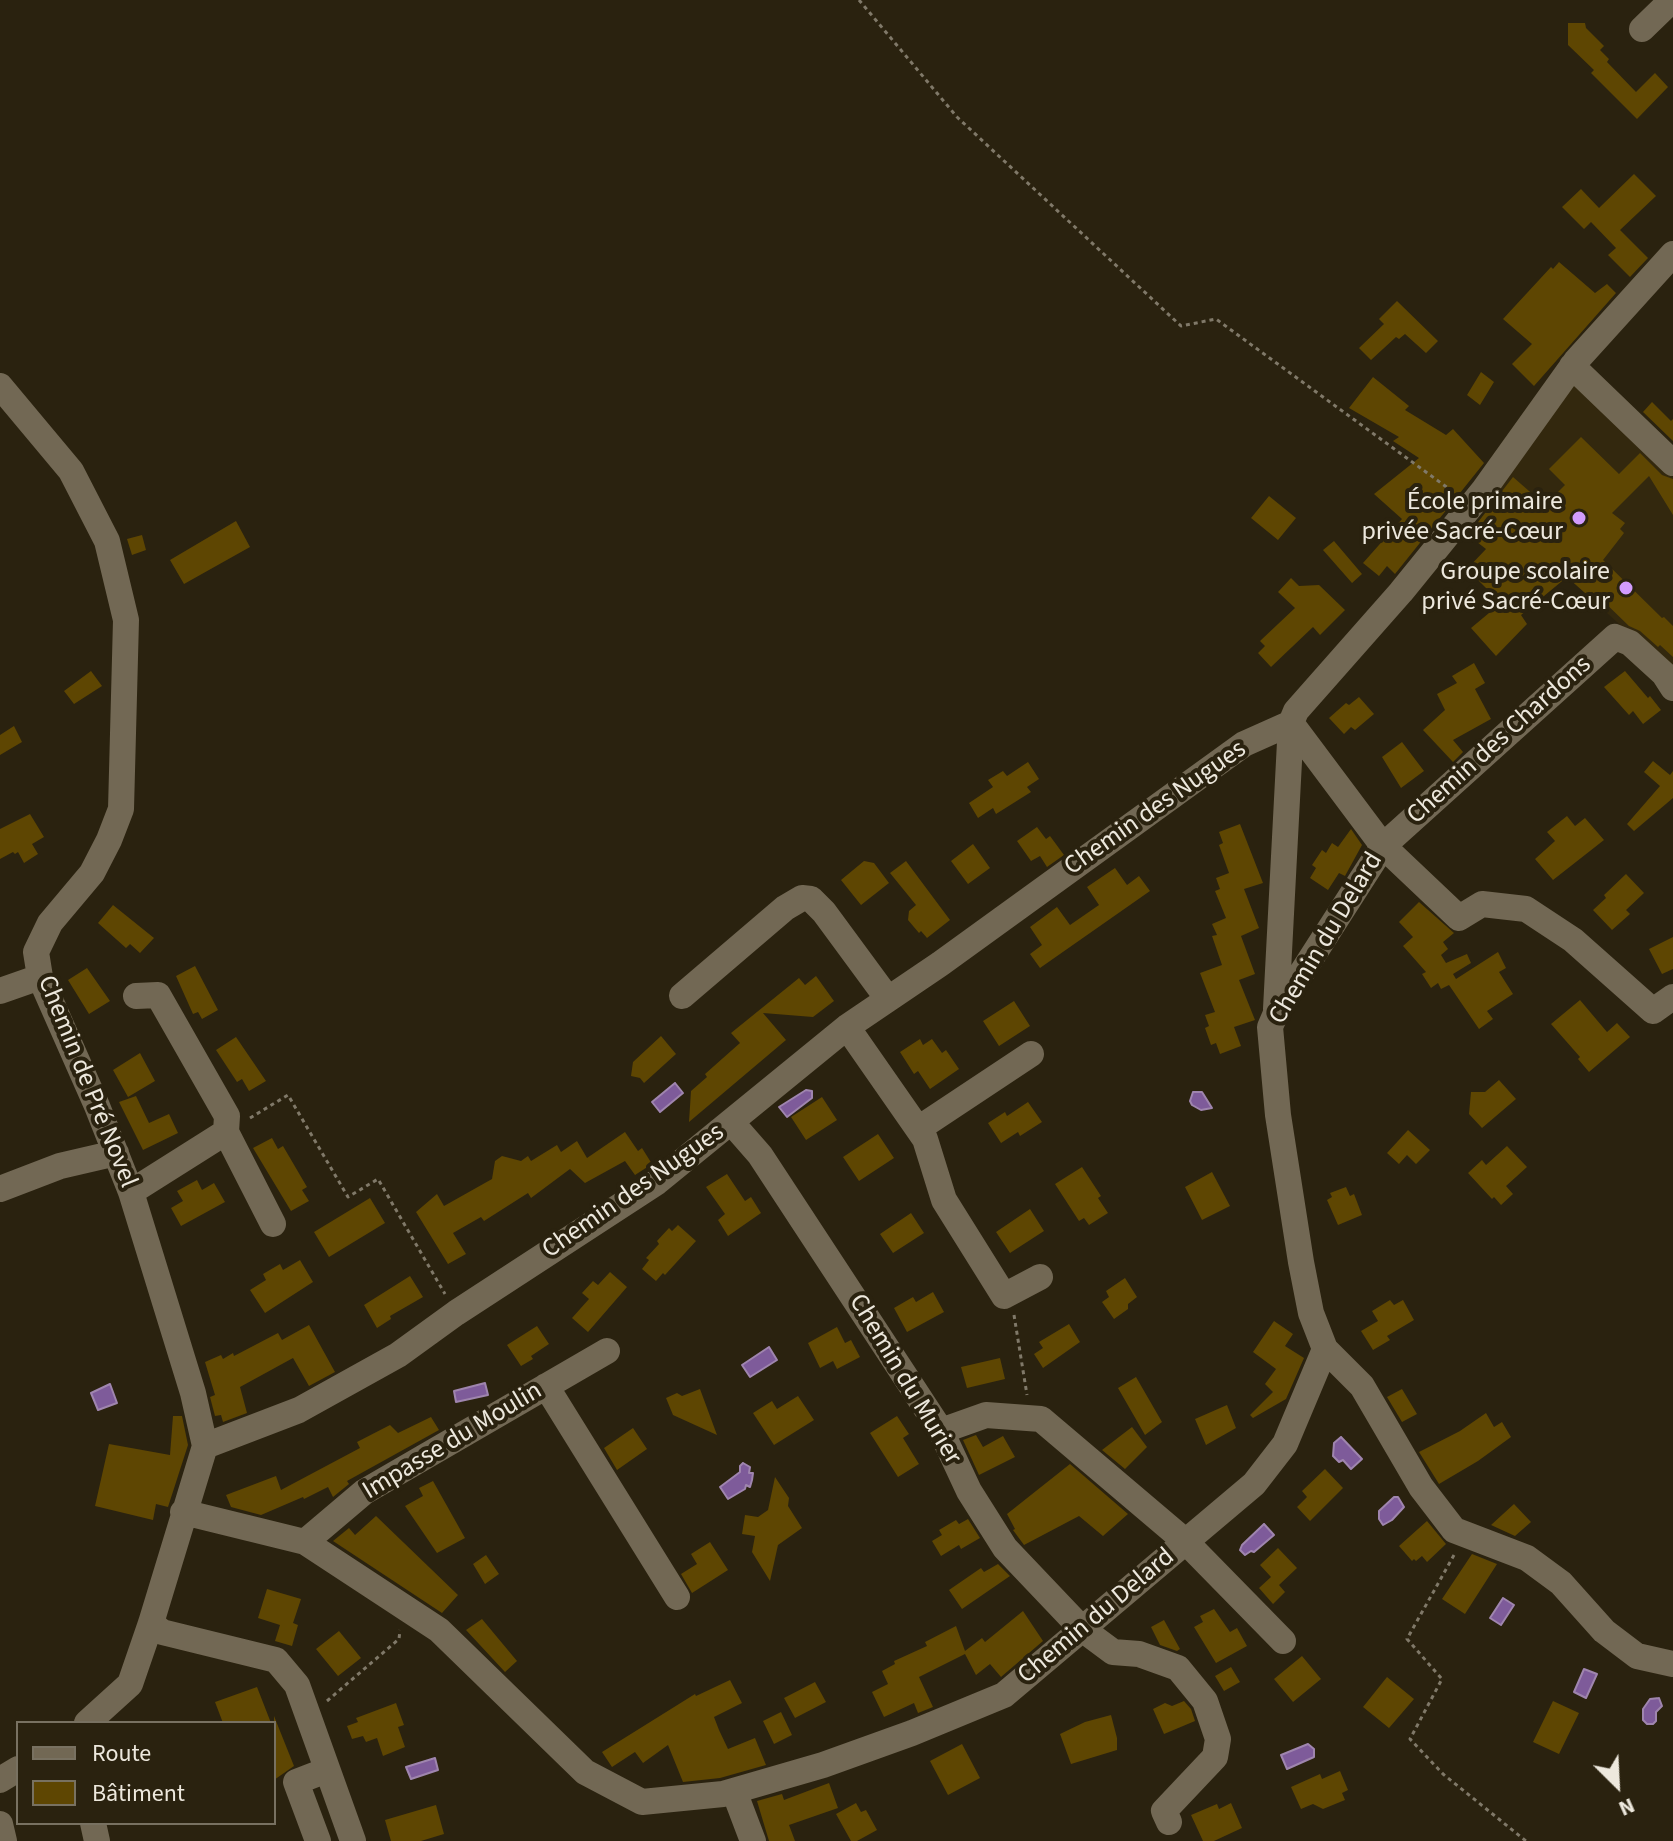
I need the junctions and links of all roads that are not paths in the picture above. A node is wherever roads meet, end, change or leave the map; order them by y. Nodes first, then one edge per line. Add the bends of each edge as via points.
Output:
1 (1672, 0) edge
2 (1642, 29) dead end
3 (1673, 254) edge
4 (1572, 366) junction
5 (0, 386) edge
6 (1673, 463) edge
7 (1673, 688) edge
8 (1291, 723) junction
9 (1383, 846) junction
10 (40, 977) junction
11 (0, 991) edge
12 (136, 996) dead end
13 (682, 996) dead end
14 (1673, 997) edge
15 (888, 999) junction
16 (1276, 1013) junction
17 (847, 1027) junction
18 (1031, 1054) dead end
19 (732, 1123) junction
20 (918, 1129) junction
21 (226, 1132) junction
22 (116, 1153) junction
23 (0, 1189) edge
24 (131, 1192) junction
25 (273, 1224) dead end
26 (1040, 1277) dead end
27 (1325, 1349) junction
28 (607, 1351) dead end
29 (546, 1386) junction
30 (941, 1431) junction
31 (205, 1446) junction
32 (183, 1512) junction
33 (305, 1542) junction
34 (1186, 1542) junction
35 (677, 1597) dead end
36 (151, 1623) junction
37 (1082, 1629) junction
38 (1283, 1641) dead end
39 (1673, 1664) edge
40 (89, 1721) edge
41 (327, 1770) junction
42 (734, 1791) junction
43 (1169, 1822) dead end
44 (0, 1824) edge
45 (4, 1841) edge
46 (318, 1841) edge
47 (353, 1841) edge
48 (753, 1841) edge

1 - 2 street
3 - 4 street
4 - 6 street
4 - 8 street via 1471,505
5 - 10 street, Chemin de Pré Novel via 71,471 107,541 126,620 121,809 92,873 41,938 36,952
7 - 9 street, Chemin des Chardons via 1630,643 1615,637
8 - 9 street, Chemin du Delard
8 - 15 street, Chemin des Nugues via 1244,744
8 - 16 street
9 - 14 street, Chemin des Chardons via 1459,918 1482,904 1526,909 1573,940 1653,1011
9 - 16 street, Chemin du Delard
10 - 11 street
10 - 22 street, Chemin de Pré Novel
12 - 21 street via 158,995 227,1116
13 - 15 street via 802,898 824,912
15 - 17 street, Chemin des Nugues
16 - 27 street, Chemin du Delard via 1270,1027 1278,1115 1311,1313
17 - 19 street, Chemin des Nugues
17 - 20 street
18 - 20 street
19 - 30 street, Chemin du Murier via 760,1155
19 - 31 street, Chemin des Nugues via 657,1182 398,1355 299,1410
20 - 26 street via 944,1200 1004,1296
21 - 24 street
21 - 25 street
22 - 23 street via 60,1166
22 - 24 street, Chemin de Pré Novel
24 - 31 street, Chemin de Pré Novel
27 - 34 street, Chemin du Delard via 1285,1444 1254,1484
27 - 39 street via 1362,1386 1421,1487 1454,1530 1527,1558 1637,1656
28 - 29 street, Impasse du Moulin
29 - 33 street, Impasse du Moulin via 364,1492
29 - 35 street
30 - 34 street via 986,1415 1041,1419
30 - 37 street, Chemin du Murier via 969,1491 1005,1548
31 - 32 street
32 - 33 street, Chemin du Delard
32 - 36 street
33 - 42 street, Chemin du Delard via 439,1630 585,1772 642,1802
34 - 37 street, Chemin du Delard
34 - 38 street
36 - 40 street via 130,1684
36 - 41 street via 162,1632 276,1660 297,1685
37 - 42 street, Chemin du Delard via 1004,1695 823,1765
37 - 43 street, Chemin du Murier via 1113,1652 1139,1654 1178,1668 1205,1701 1218,1739 1215,1757 1164,1811
41 - 46 street via 296,1782
41 - 47 street
42 - 48 street
44 - 45 street

